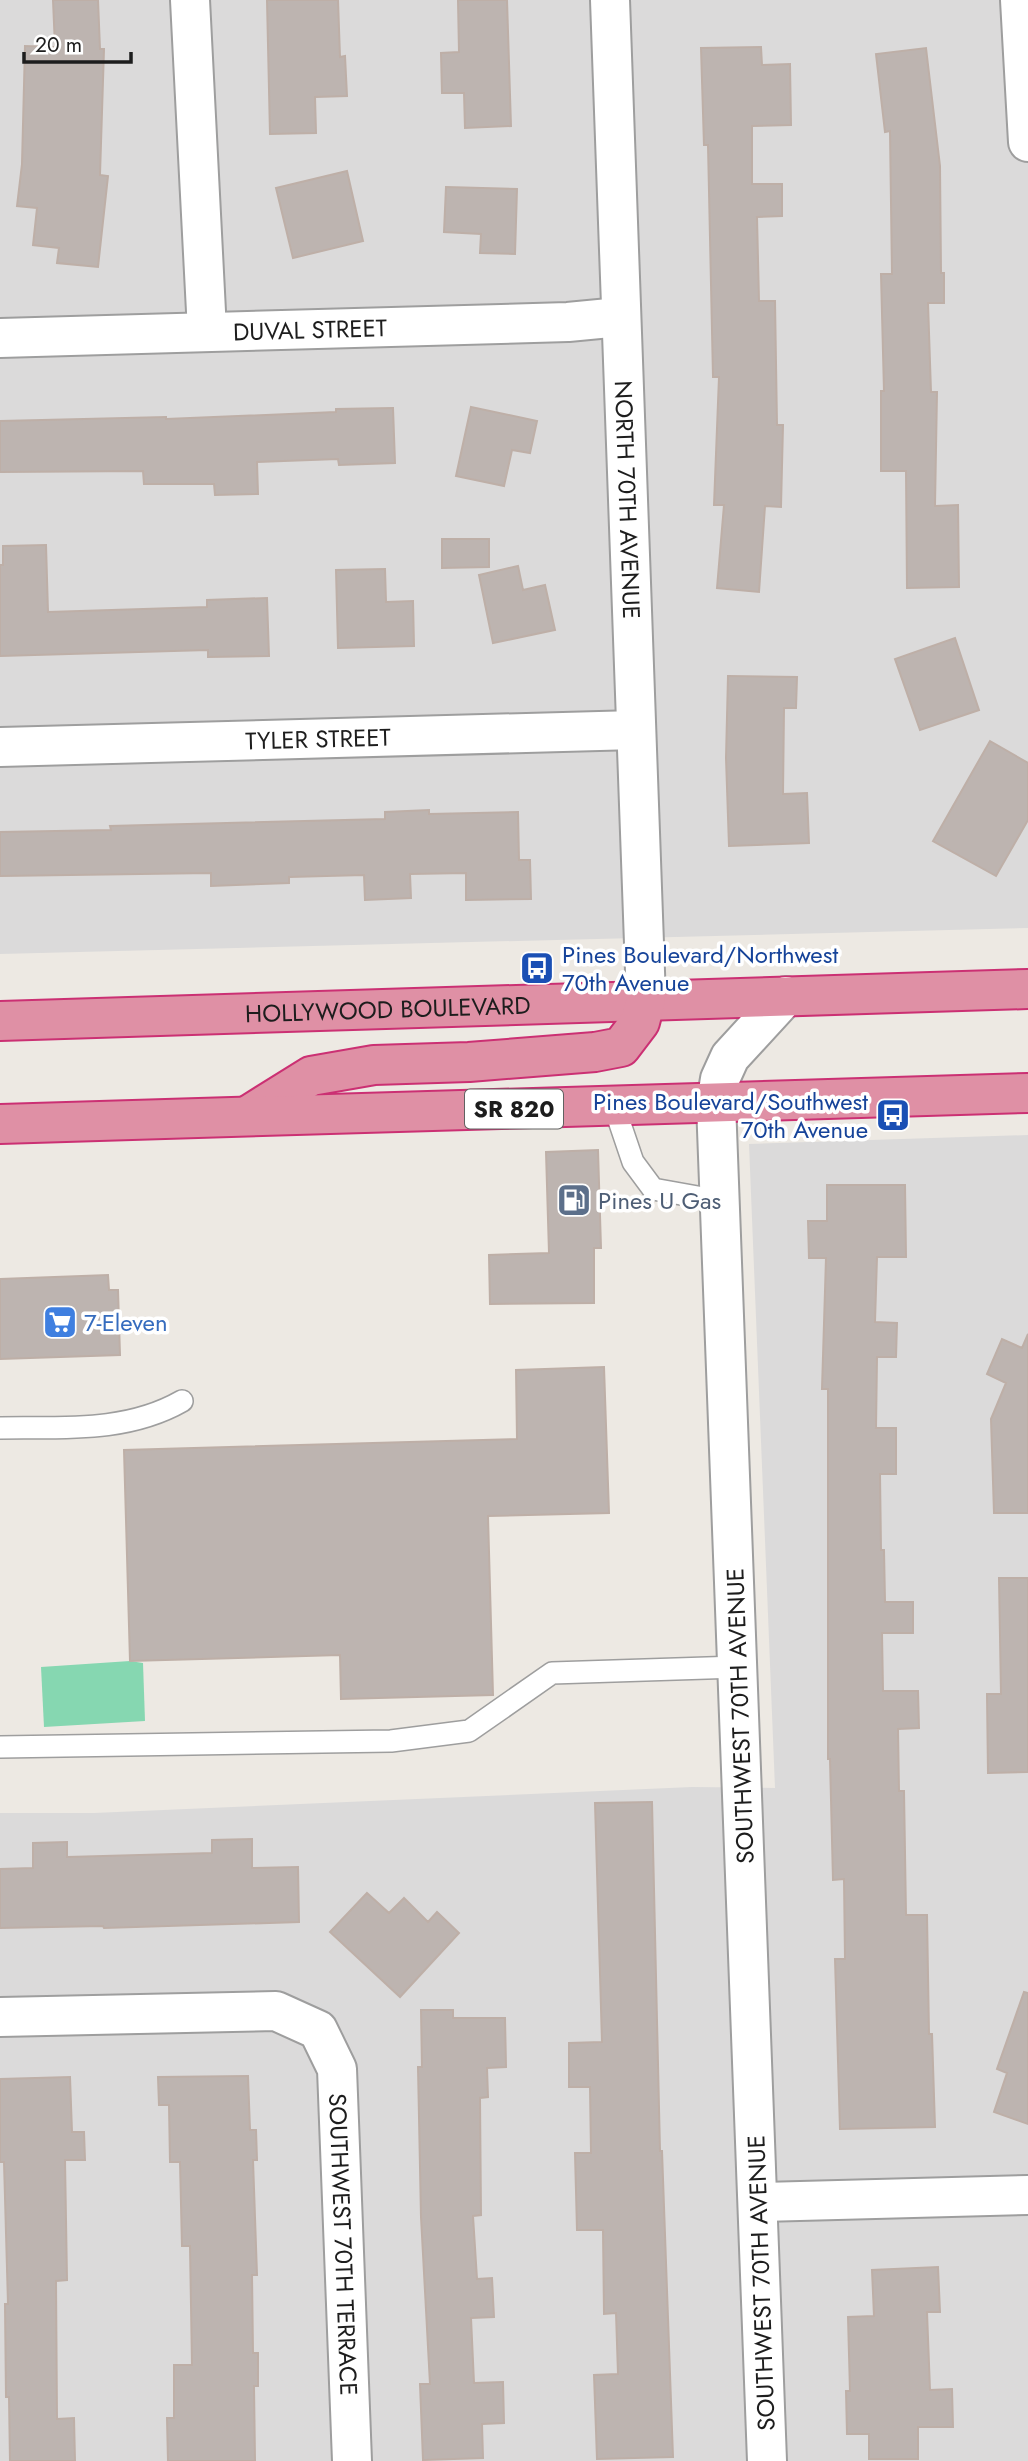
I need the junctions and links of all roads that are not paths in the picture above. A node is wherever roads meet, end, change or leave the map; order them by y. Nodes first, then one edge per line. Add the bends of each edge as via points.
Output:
1 (190, 0) edge
2 (610, 0) edge
3 (1020, 0) edge
4 (1028, 142) edge
5 (620, 317) junction
6 (207, 331) junction
7 (0, 338) edge
8 (636, 730) junction
9 (0, 747) edge
10 (1028, 989) edge
11 (786, 996) junction
12 (646, 999) junction
13 (0, 1021) edge
14 (1028, 1093) edge
15 (716, 1103) junction
16 (614, 1106) junction
17 (245, 1117) junction
18 (0, 1124) edge
19 (720, 1201) junction
20 (182, 1401) dead end
21 (0, 1428) edge
22 (738, 1667) junction
23 (0, 1747) edge
24 (0, 2017) edge
25 (1028, 2195) edge
26 (759, 2202) junction
27 (352, 2461) edge
28 (767, 2461) edge

1 - 6 street
2 - 5 street, NORTH 70TH AVENUE
3 - 4 street
5 - 6 street, DUVAL STREET
5 - 8 street, NORTH 70TH AVENUE
6 - 7 street, DUVAL STREET
8 - 9 street, TYLER STREET
8 - 12 street, NORTH 70TH AVENUE
10 - 11 highway, HOLLYWOOD BOULEVARD
11 - 12 highway, HOLLYWOOD BOULEVARD
11 - 15 street, SOUTHWEST 70TH AVENUE via 730,1057
12 - 13 highway, HOLLYWOOD BOULEVARD
12 - 17 highway via 640,1022 621,1047 469,1062 374,1065 311,1076
14 - 15 highway, SR 820
15 - 16 highway, SR 820
15 - 19 street, SOUTHWEST 70TH AVENUE
16 - 17 highway, SR 820
16 - 19 lane via 633,1162 653,1189
17 - 18 highway, SR 820
19 - 22 street, SOUTHWEST 70TH AVENUE
20 - 21 lane via 152,1415 106,1426
22 - 23 lane via 552,1673 468,1731 391,1741
22 - 26 street, SOUTHWEST 70TH AVENUE
24 - 27 street, SOUTHWEST 70TH TERRACE via 276,2011 318,2030 337,2069
25 - 26 street
26 - 28 street, SOUTHWEST 70TH AVENUE

